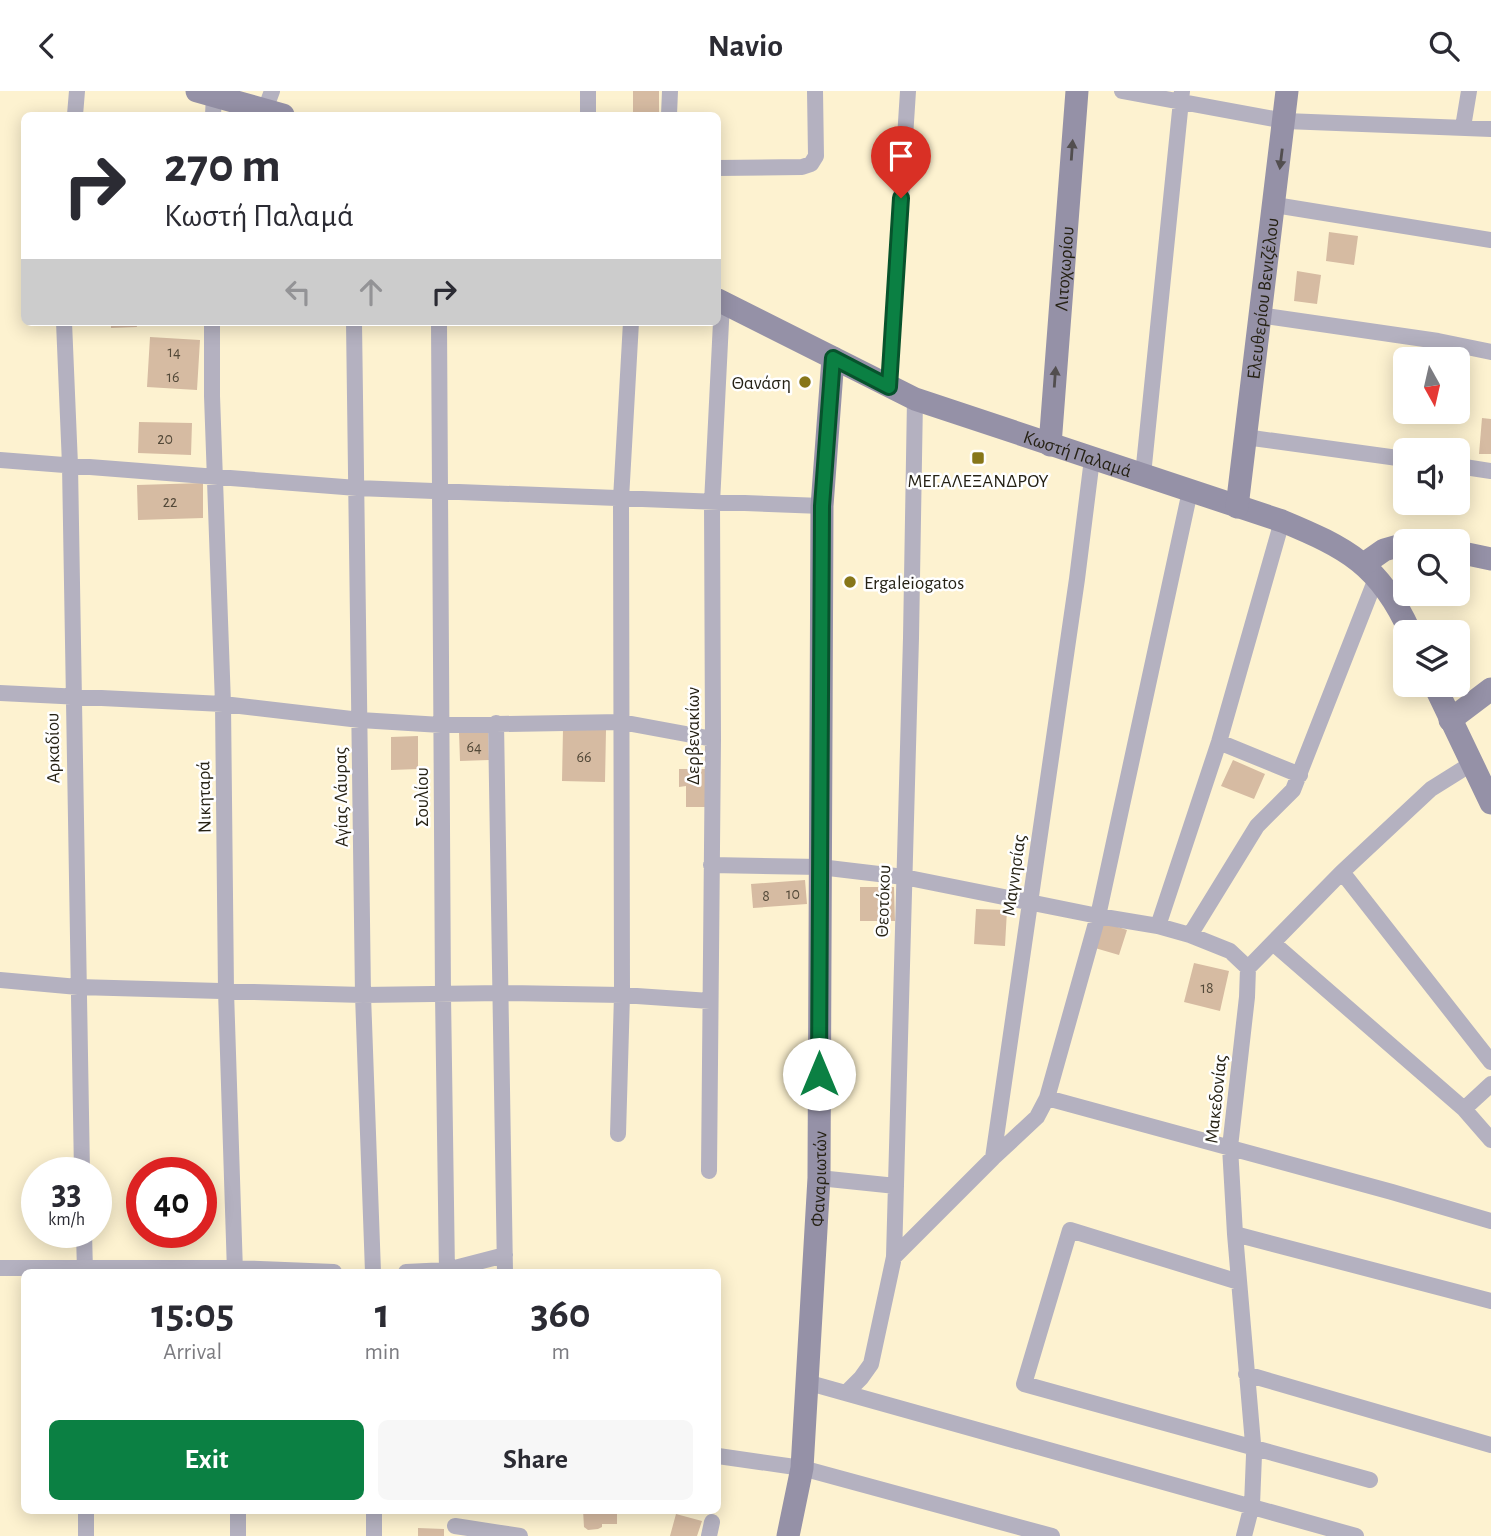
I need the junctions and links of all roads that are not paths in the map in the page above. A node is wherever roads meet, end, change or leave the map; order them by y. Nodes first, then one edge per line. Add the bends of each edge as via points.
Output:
1 (77, 91) edge
2 (588, 91) edge
3 (670, 91) edge
4 (815, 91) edge
5 (908, 91) edge
6 (1077, 91) edge
7 (1122, 91) edge
8 (1287, 91) edge
9 (1469, 91) edge
10 (1182, 96) edge
11 (208, 101) edge
12 (273, 106) edge
13 (75, 112) edge
14 (588, 112) edge
15 (669, 112) edge
16 (1285, 121) junction
17 (1463, 127) junction
18 (1491, 129) edge
19 (721, 168) edge
20 (1275, 205) junction
21 (1491, 240) edge
22 (721, 302) edge
23 (1259, 315) junction
24 (64, 326) edge
25 (212, 326) edge
26 (354, 326) edge
27 (439, 326) edge
28 (631, 326) edge
29 (719, 326) edge
30 (1491, 352) edge
31 (833, 358) junction
32 (889, 387) junction
33 (915, 399) junction
34 (1245, 437) junction
35 (1050, 445) junction
36 (1393, 457) edge
37 (1092, 459) junction
38 (0, 460) edge
39 (70, 465) junction
40 (1470, 468) edge
41 (1491, 471) edge
42 (216, 475) junction
43 (1143, 475) junction
44 (356, 488) junction
45 (439, 490) junction
46 (1190, 491) junction
47 (621, 499) junction
48 (712, 503) junction
49 (822, 506) junction
50 (1237, 507) junction
51 (1282, 520) junction
52 (1393, 546) edge
53 (1470, 555) edge
54 (1491, 559) edge
55 (1371, 570) junction
56 (1405, 620) edge
57 (1491, 689) edge
58 (0, 693) edge
59 (72, 696) junction
60 (1440, 697) edge
61 (223, 704) junction
62 (360, 720) junction
63 (1450, 720) junction
64 (621, 722) junction
65 (496, 723) junction
66 (441, 725) junction
67 (713, 739) junction
68 (1219, 741) junction
69 (1471, 764) junction
70 (1300, 775) junction
71 (1491, 803) edge
72 (711, 865) junction
73 (820, 866) junction
74 (1342, 872) junction
75 (904, 877) junction
76 (1030, 902) junction
77 (1098, 916) junction
78 (1158, 926) junction
79 (1190, 935) junction
80 (1273, 943) junction
81 (1248, 968) junction
82 (0, 980) edge
83 (78, 986) junction
84 (226, 991) junction
85 (502, 993) junction
86 (363, 995) junction
87 (443, 995) junction
88 (622, 995) junction
89 (710, 1001) junction
90 (1491, 1062) edge
91 (1491, 1084) edge
92 (1047, 1098) junction
93 (1464, 1109) junction
94 (618, 1134) dead end
95 (1491, 1140) edge
96 (1230, 1147) junction
97 (82, 1157) edge
98 (993, 1158) junction
99 (709, 1171) dead end
100 (819, 1178) junction
101 (896, 1186) junction
102 (1491, 1221) edge
103 (1235, 1234) junction
104 (84, 1248) edge
105 (505, 1255) junction
106 (894, 1257) junction
107 (0, 1268) edge
108 (28, 1269) edge
109 (85, 1269) edge
110 (235, 1269) edge
111 (373, 1269) edge
112 (447, 1269) edge
113 (454, 1269) edge
114 (505, 1269) edge
115 (1239, 1282) junction
116 (1491, 1301) edge
117 (1246, 1374) junction
118 (806, 1382) junction
119 (847, 1392) junction
120 (1491, 1445) edge
121 (1253, 1447) junction
122 (721, 1456) edge
123 (802, 1468) junction
124 (1370, 1480) dead end
125 (1252, 1506) junction
126 (86, 1514) edge
127 (238, 1514) edge
128 (374, 1514) edge
129 (455, 1524) edge
130 (86, 1536) edge
131 (238, 1536) edge
132 (374, 1536) edge
133 (520, 1536) edge
134 (788, 1536) edge
135 (1052, 1536) edge
136 (1244, 1536) edge
137 (1356, 1536) edge

1 - 13 street
2 - 14 street
3 - 15 street
4 - 19 street via 816,156 811,164
5 - 32 street
35 -> 6 street, Λιτοχωρίου
7 - 10 street
8 - 16 street, Ελευθερίου Βενιζέλου
9 - 17 street
10 - 16 street
10 - 43 street
11 - 12 street
16 - 17 street
16 -> 20 street, Ελευθερίου Βενιζέλου
17 - 18 street
20 - 21 street
20 - 23 street, Ελευθερίου Βενιζέλου
22 - 31 street, Κωστή Παλαμά
23 - 30 street
23 - 34 street, Ελευθερίου Βενιζέλου
24 - 39 street, Αρκαδίου
25 - 42 street, Νικηταρά
26 - 44 street, Αγίας Λάυρας
27 - 45 street, Σουλίου
28 - 47 street
29 - 48 street, Δερβενακίων
31 - 32 street, Κωστή Παλαμά
31 - 49 street, Φαναριωτών
32 - 33 street, Κωστή Παλαμά
33 - 35 street, Κωστή Παλαμά
33 - 75 street, Θεοτόκου
34 - 36 street
34 - 50 street, Ελευθερίου Βενιζέλου
35 - 37 street, Κωστή Παλαμά
37 - 43 street, Κωστή Παλαμά
37 - 76 street, Μαγνησίας
38 - 39 street
39 - 42 street
39 - 59 street, Αρκαδίου
40 - 41 street
42 - 44 street
42 - 61 street, Νικηταρά
43 - 46 street, Κωστή Παλαμά
44 - 45 street
44 - 62 street, Αγίας Λάυρας
45 - 47 street
45 - 66 street, Σουλίου
46 - 50 street, Κωστή Παλαμά
46 - 77 street
47 - 48 street
47 - 64 street
48 - 49 street
48 - 67 street, Δερβενακίων
49 - 73 street, Φαναριωτών
50 - 51 street, Κωστή Παλαμά
51 - 55 street, Κωστή Παλαμά via 1315,534
51 - 68 street
52 - 55 street via 1384,550
53 - 54 street
55 - 56 street, Κωστή Παλαμά
55 - 70 street
57 - 63 street
58 - 59 street
59 - 61 street
59 - 83 street, Αρκαδίου
60 - 63 street
61 - 62 street
61 - 84 street, Νικηταρά
62 - 66 street
62 - 86 street, Αγίας Λάυρας
63 - 69 street
64 - 65 street
64 - 67 street
64 - 88 street
65 - 66 street
65 - 85 street
66 - 87 street, Σουλίου
67 - 72 street, Δερβενακίων
68 - 70 street
68 - 78 street
69 - 71 street
69 - 74 street via 1431,789
70 - 79 street via 1293,790 1257,826
72 - 73 street
72 - 89 street, Δερβενακίων
73 - 75 street
73 - 100 street, Φαναριωτών
74 - 80 street
74 - 90 street
75 - 76 street
75 - 101 street, Θεοτόκου
76 - 77 street
76 - 98 street, Μαγνησίας
77 - 78 street
77 - 92 street
78 - 79 street
79 - 81 street via 1230,951
80 - 81 street
80 - 93 street
81 - 96 street, Μακεδονίας
82 - 83 street
83 - 84 street
83 - 97 street, Αρκαδίου
84 - 86 street
84 - 110 street, Νικηταρά
85 - 87 street
85 - 88 street
85 - 105 street
86 - 87 street
86 - 111 street, Αγίας Λάυρας
87 - 112 street, Σουλίου
88 - 89 street
88 - 94 street
89 - 99 street, Δερβενακίων
91 - 93 street
92 - 96 street
92 - 98 street via 1037,1117
93 - 95 street
96 - 102 street
96 - 103 street, Μακεδονίας
98 - 106 street
100 - 101 street
100 - 118 street, Φαναριωτών
101 - 106 street, Θεοτόκου
103 - 115 street, Μακεδονίας
103 - 116 street
104 - 109 street
105 - 113 street
105 - 114 street
106 - 119 street, Θεοτόκου via 871,1364
107 - 108 street
115 - 117 street, Μακεδονίας
115 - 121 street via 1070,1230 1024,1384
117 - 120 street
117 - 121 street, Μακεδονίας
118 - 119 street
118 - 123 street, Φαναριωτών
119 - 125 street
121 - 124 street
121 - 125 street, Μακεδονίας
122 - 123 street
123 - 134 street, Φαναριωτών
123 - 135 street
125 - 136 street, Μακεδονίας
125 - 137 street
126 - 130 street
127 - 131 street
128 - 132 street
129 - 133 street

